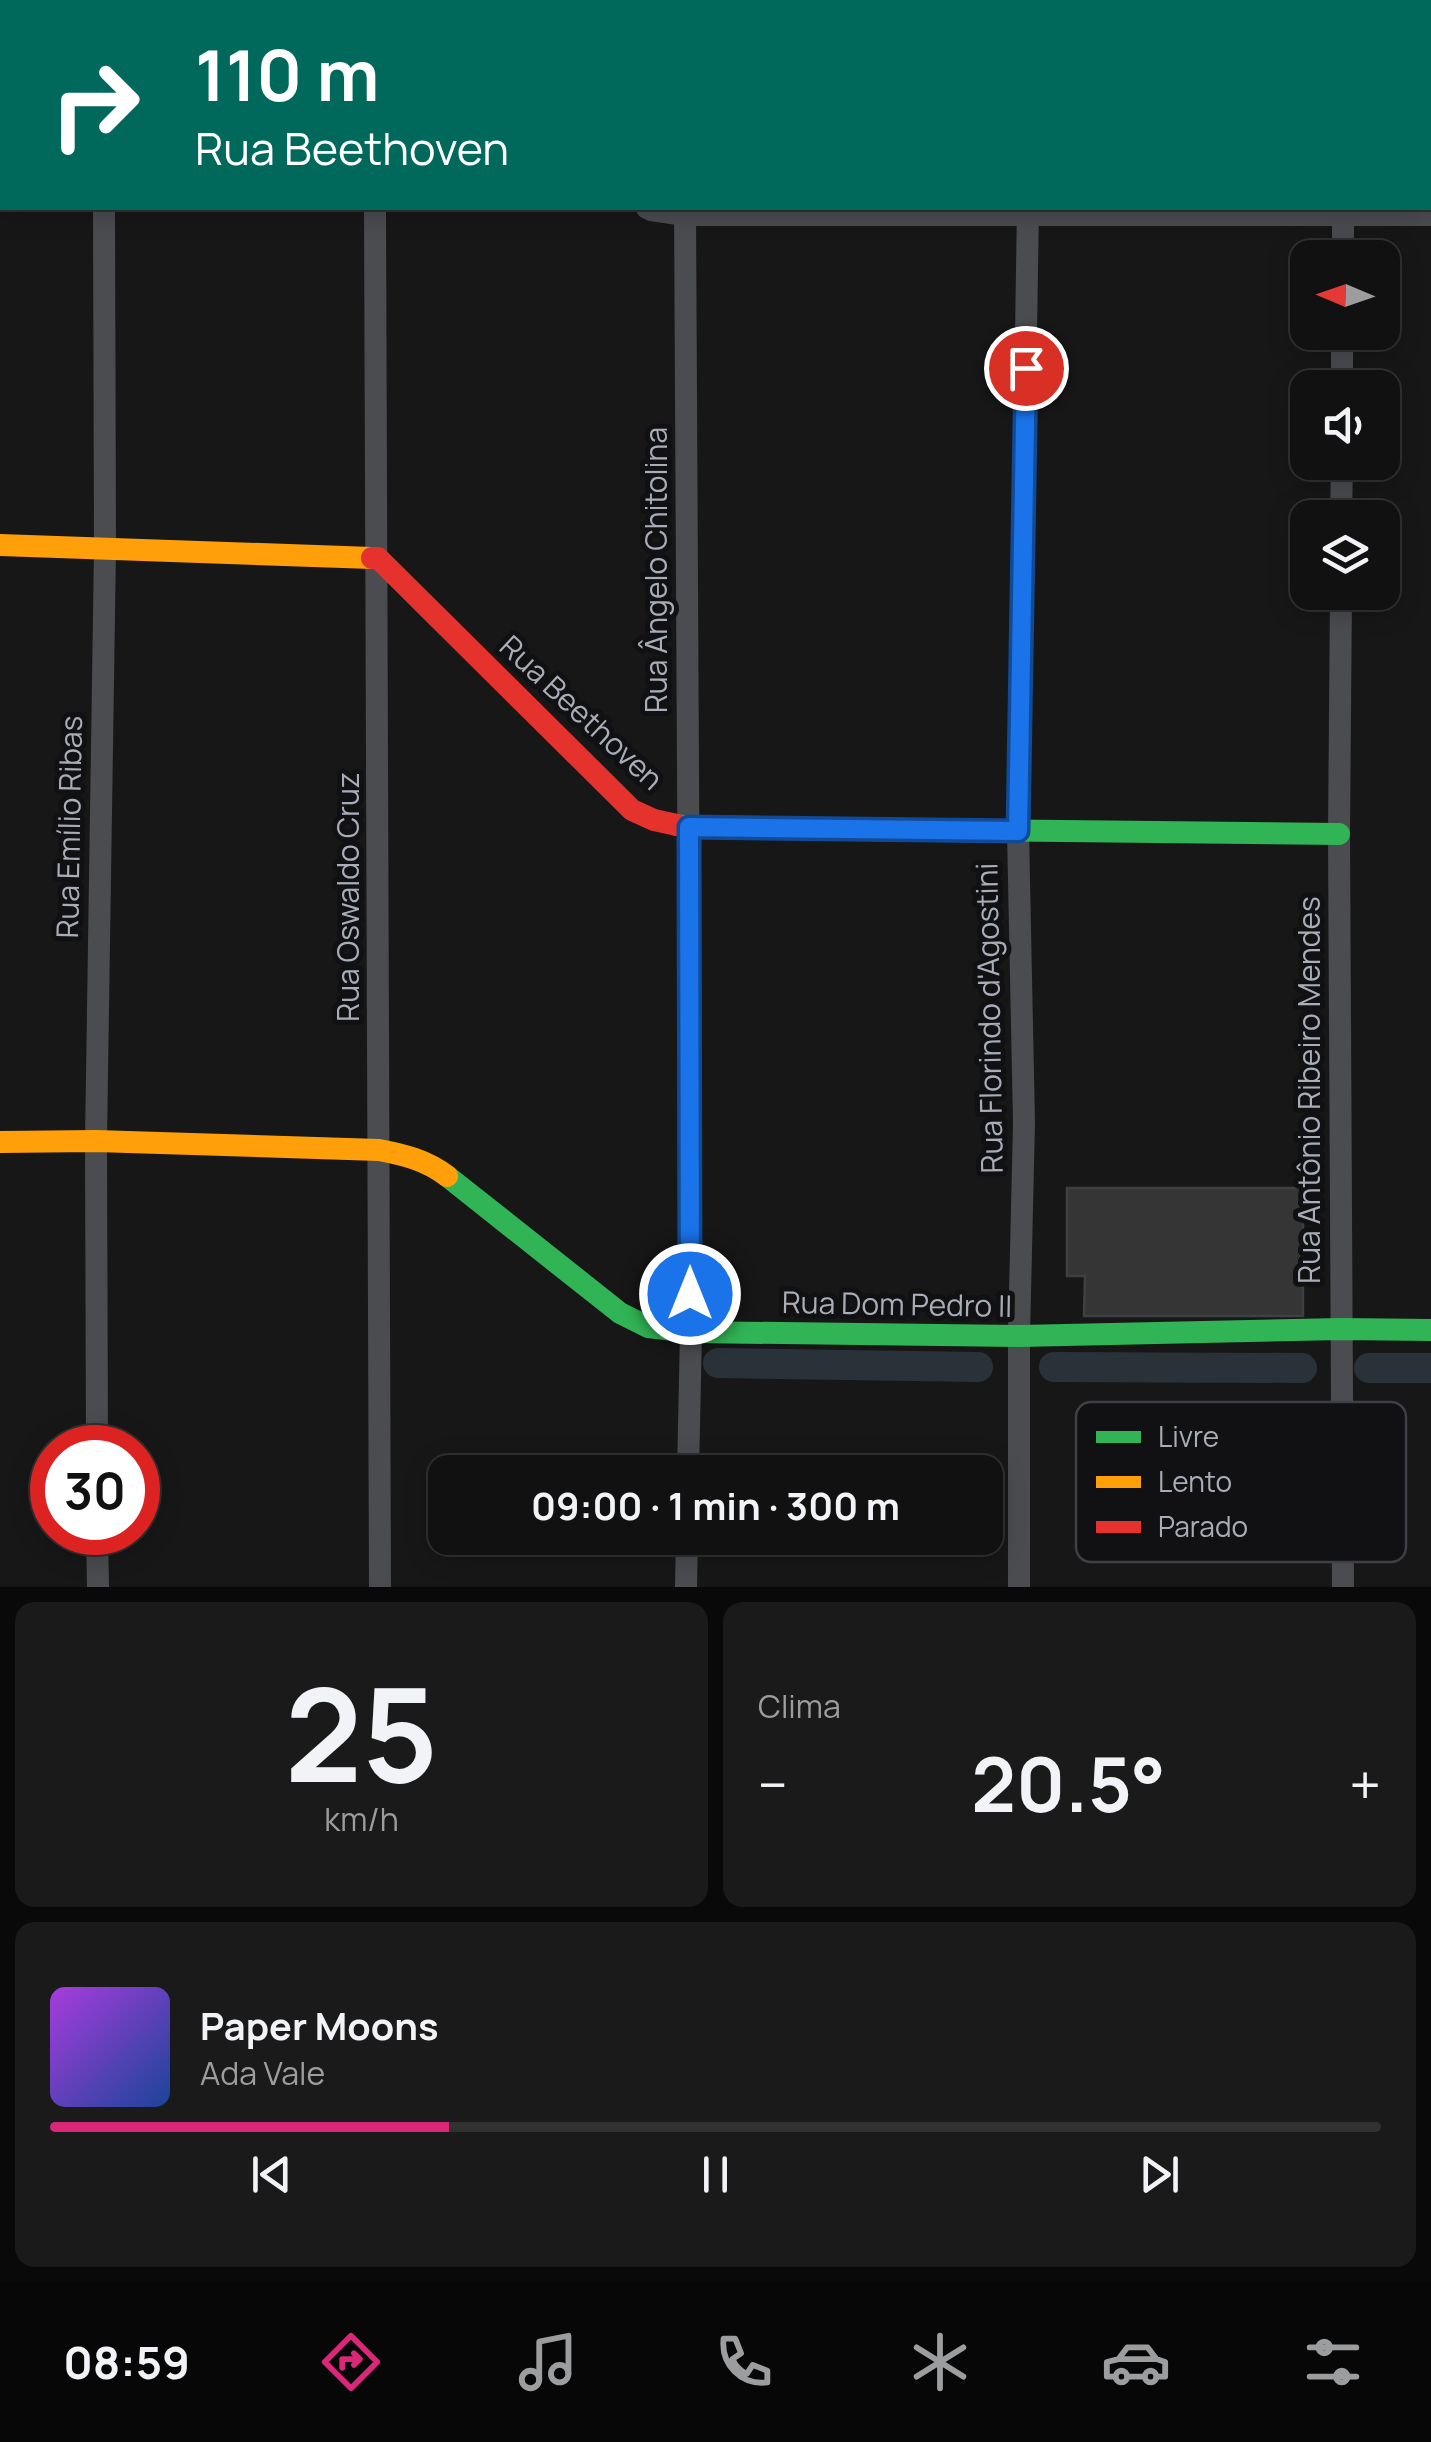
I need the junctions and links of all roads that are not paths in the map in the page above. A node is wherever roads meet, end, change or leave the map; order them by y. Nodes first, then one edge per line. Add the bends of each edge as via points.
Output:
1 (104, 210) edge
2 (375, 210) edge
3 (651, 210) edge
4 (1028, 210) edge
5 (685, 211) edge
6 (1343, 211) edge
7 (1431, 214) edge
8 (1343, 240) edge
9 (0, 544) edge
10 (105, 548) junction
11 (378, 558) junction
12 (1341, 610) edge
13 (689, 827) junction
14 (1018, 831) junction
15 (1339, 834) junction
16 (96, 1141) junction
17 (0, 1142) edge
18 (379, 1150) junction
19 (1341, 1329) junction
20 (1431, 1330) edge
21 (691, 1332) junction
22 (1020, 1336) junction
23 (1341, 1402) edge
24 (97, 1425) edge
25 (688, 1455) edge
26 (97, 1555) edge
27 (687, 1555) edge
28 (1342, 1562) edge
29 (98, 1587) edge
30 (380, 1587) edge
31 (686, 1587) edge
32 (1020, 1587) edge
33 (1342, 1587) edge

1 - 10 street, Rua Emílio Ribas
2 - 11 street, Rua Oswaldo Cruz
3 - 5 street
4 - 5 street
4 - 6 street
4 - 14 street, Rua Florindo d'Agostini
5 - 13 street, Rua Ângelo Chitolina
6 - 7 street
6 - 8 street
9 - 10 street
10 - 11 street
10 - 16 street, Rua Emílio Ribas
11 - 13 street, Rua Beethoven via 632,810
11 - 18 street, Rua Oswaldo Cruz
12 - 15 street, Rua Antônio Ribeiro Mendes
13 - 14 street, Rua Beethoven
13 - 21 street, Rua Ângelo Chitolina
14 - 15 street, Rua Beethoven
14 - 22 street, Rua Florindo d'Agostini
15 - 19 street, Rua Antônio Ribeiro Mendes
16 - 17 street, Rua Dom Pedro II
16 - 18 street, Rua Dom Pedro II
16 - 24 street, Rua Emílio Ribas
18 - 21 street, Rua Dom Pedro II via 433,1165 620,1313 648,1328
18 - 30 street, Rua Oswaldo Cruz
19 - 20 street, Rua Dom Pedro II
19 - 22 street, Rua Dom Pedro II
19 - 23 street, Rua Antônio Ribeiro Mendes
21 - 22 street, Rua Dom Pedro II
21 - 25 street, Rua Ângelo Chitolina
22 - 32 street, Rua Florindo d'Agostini
26 - 29 street
27 - 31 street
28 - 33 street, Rua Antônio Ribeiro Mendes

